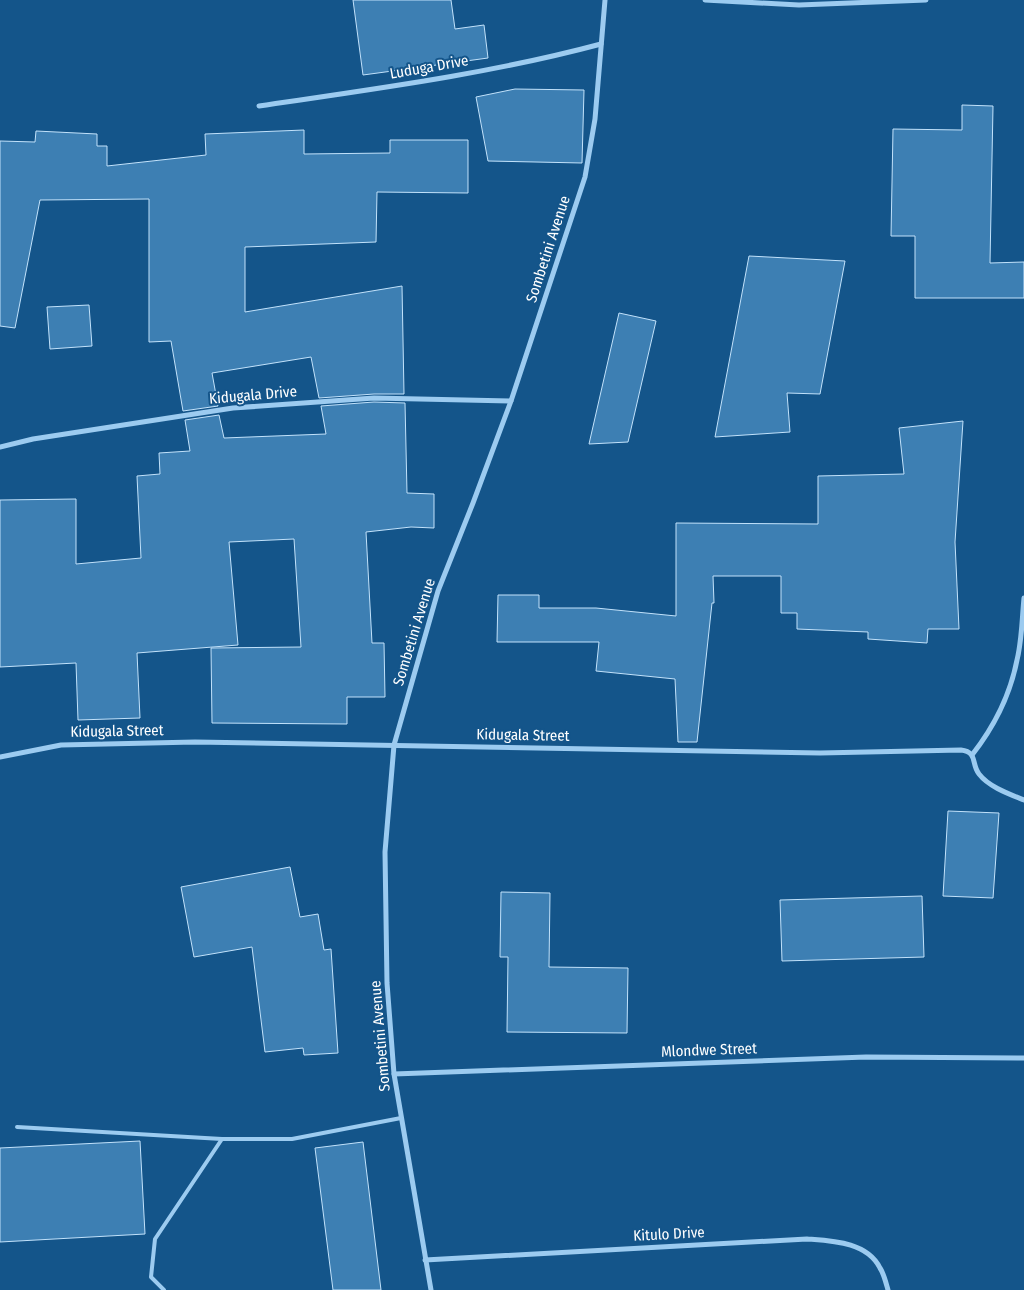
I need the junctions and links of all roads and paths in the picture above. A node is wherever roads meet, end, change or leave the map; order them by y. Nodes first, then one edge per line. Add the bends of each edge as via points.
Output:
1 (605, 0) edge
2 (704, 0) edge
3 (926, 0) edge
4 (601, 44) junction
5 (259, 106) dead end
6 (511, 401) junction
7 (0, 447) edge
8 (1024, 598) edge
9 (394, 745) junction
10 (972, 755) junction
11 (0, 756) edge
12 (1024, 800) edge
13 (1024, 1058) edge
14 (394, 1074) junction
15 (401, 1118) junction
16 (17, 1127) dead end
17 (222, 1139) junction
18 (425, 1260) junction
19 (164, 1290) edge
20 (431, 1290) edge
21 (888, 1290) edge

1 - 4 street, Sombetini Avenue
2 - 3 street via 799,5
4 - 5 street, Luduga Drive via 553,57 412,84
4 - 6 street, Sombetini Avenue via 595,119 585,177
6 - 7 street, Kidugala Drive via 374,398 233,408
6 - 9 street, Sombetini Avenue via 438,591
8 - 10 street via 1018,660 1005,701 987,736
9 - 10 street, Kidugala Street via 820,753 961,750
9 - 11 street, Kidugala Street via 195,742 61,745
9 - 14 street, Sombetini Avenue via 385,852 387,983
10 - 12 street via 982,777 1002,791
13 - 14 street, Mlondwe Street via 866,1057
14 - 15 street, Sombetini Avenue
15 - 17 lane via 292,1139
15 - 18 street, Sombetini Avenue
16 - 17 lane
17 - 19 lane via 155,1239 151,1277
18 - 20 street, Sombetini Avenue
18 - 21 street, Kitulo Drive via 807,1239 837,1241 866,1250 880,1267

